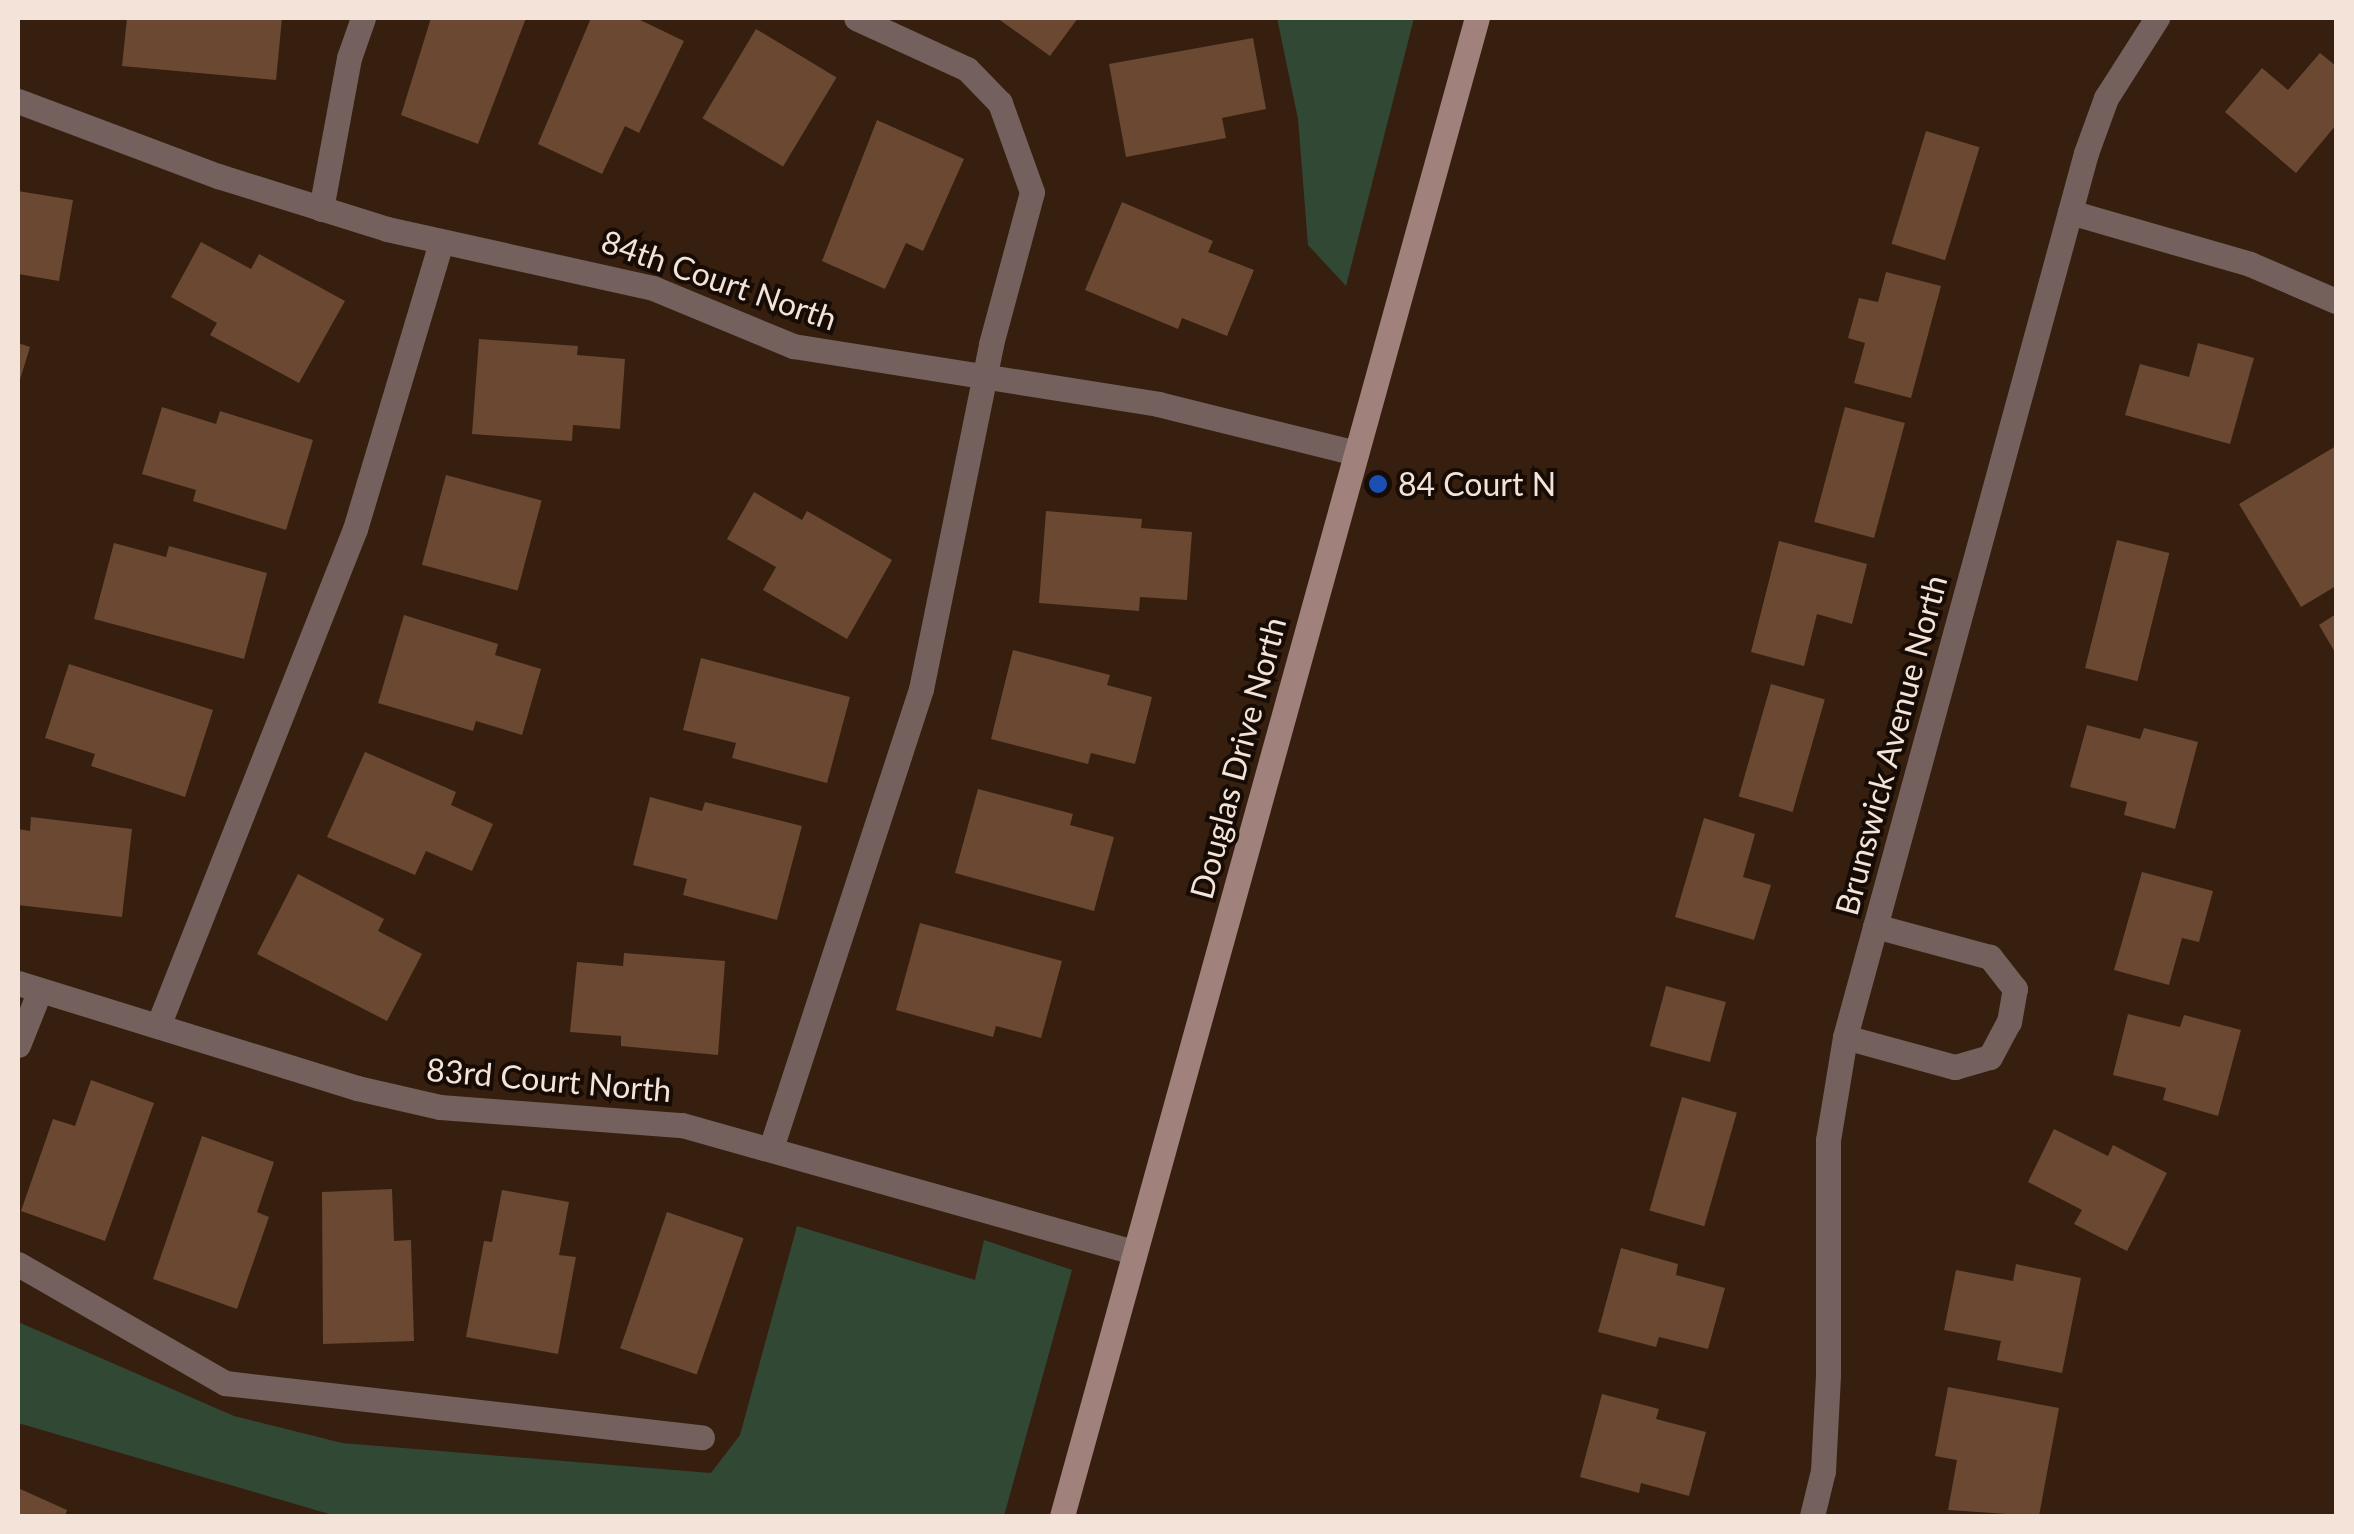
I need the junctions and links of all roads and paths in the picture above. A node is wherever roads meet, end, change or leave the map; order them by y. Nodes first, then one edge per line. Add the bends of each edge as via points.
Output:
1 (363, 18) edge
2 (1477, 18) edge
3 (2156, 18) edge
4 (867, 20) edge
5 (18, 101) edge
6 (320, 210) junction
7 (2070, 212) junction
8 (442, 242) junction
9 (2336, 301) edge
10 (985, 379) junction
11 (1356, 454) junction
12 (1875, 926) junction
13 (29, 986) edge
14 (158, 1026) junction
15 (1845, 1037) junction
16 (18, 1045) edge
17 (771, 1148) junction
18 (1135, 1252) junction
19 (18, 1264) edge
20 (702, 1437) dead end
21 (1062, 1516) edge
22 (1812, 1516) edge

1 - 6 street
2 - 11 street, Douglas Drive North
3 - 7 street, Brunswick Avenue North via 2106,98
4 - 10 street via 967,69 1000,102 1032,192
5 - 6 street, 84th Court North
6 - 8 street, 84th Court North
7 - 9 street via 2250,264
7 - 12 street, Brunswick Avenue North
8 - 10 street, 84th Court North via 653,288 793,346
8 - 14 street via 355,529
10 - 11 street, 84th Court North via 1158,404
10 - 17 street via 921,689
11 - 18 street, Douglas Drive North
12 - 15 street, Brunswick Avenue North
12 - 15 street via 1990,957 2015,990 2009,1022 1990,1057 1955,1066
13 - 14 street, 83rd Court North
13 - 16 street
14 - 17 street, 83rd Court North via 357,1088 440,1106 607,1114
15 - 22 street, Brunswick Avenue North via 1828,1140 1828,1374 1823,1471
17 - 18 street, 83rd Court North
18 - 21 street, Douglas Drive North
19 - 20 street via 225,1383

